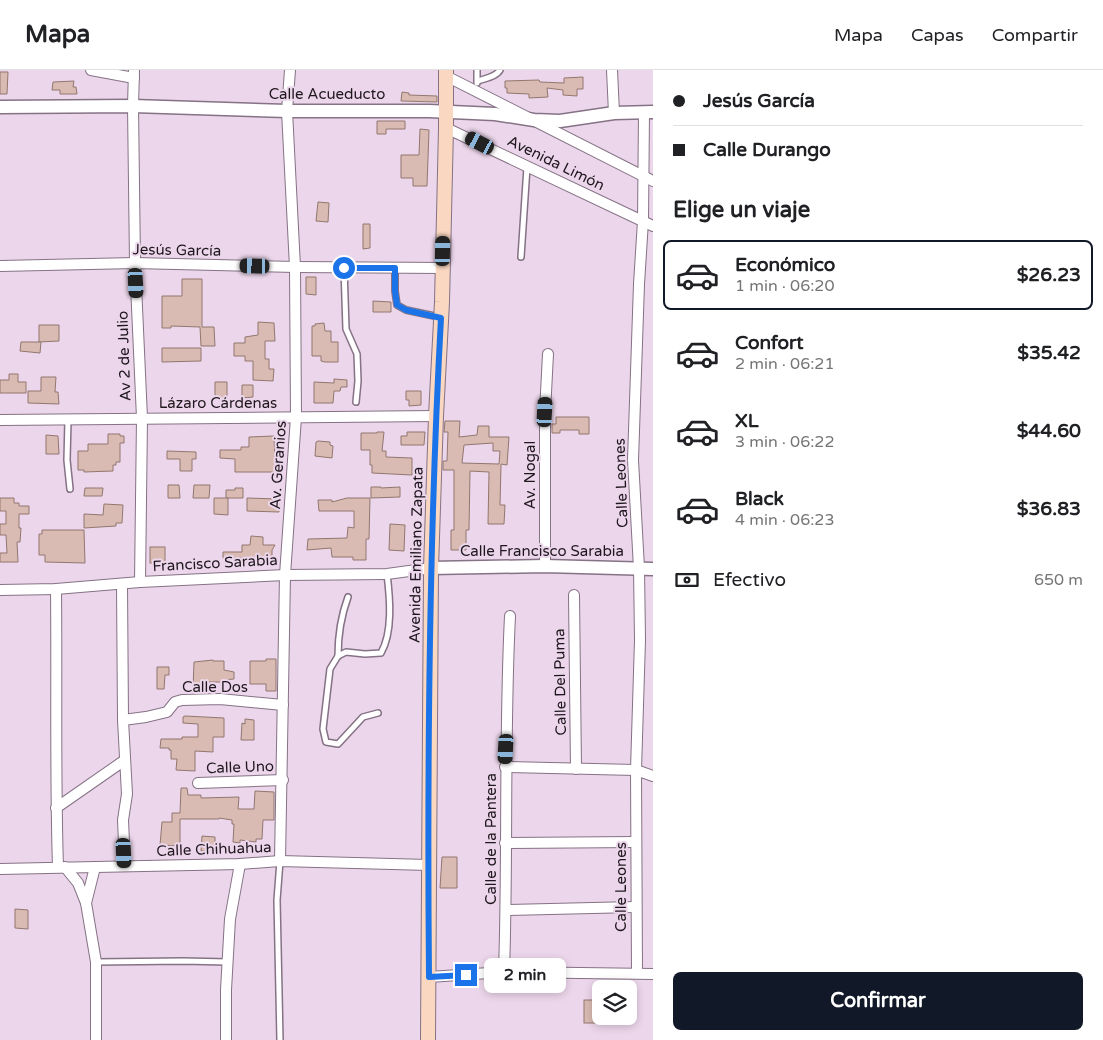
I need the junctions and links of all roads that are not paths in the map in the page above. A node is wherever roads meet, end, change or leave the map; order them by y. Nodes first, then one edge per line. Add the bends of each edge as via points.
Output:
1 (91, 70) edge
2 (290, 70) edge
3 (477, 70) edge
4 (500, 70) edge
5 (612, 70) edge
6 (446, 73) edge
7 (134, 74) edge
8 (476, 85) junction
9 (133, 106) junction
10 (0, 107) edge
11 (287, 111) junction
12 (446, 112) junction
13 (648, 112) edge
14 (614, 113) junction
15 (534, 120) junction
16 (446, 128) junction
17 (526, 166) junction
18 (642, 175) junction
19 (653, 181) edge
20 (643, 221) junction
21 (653, 226) edge
22 (521, 257) dead end
23 (135, 263) junction
24 (0, 266) edge
25 (295, 267) junction
26 (344, 268) junction
27 (395, 268) junction
28 (443, 268) junction
29 (441, 318) junction
30 (548, 354) dead end
31 (356, 402) dead end
32 (436, 416) junction
33 (296, 417) junction
34 (142, 418) junction
35 (68, 419) junction
36 (0, 420) edge
37 (70, 489) dead end
38 (545, 566) junction
39 (431, 568) junction
40 (639, 568) junction
41 (653, 569) edge
42 (387, 574) junction
43 (285, 575) junction
44 (140, 582) junction
45 (122, 584) junction
46 (56, 589) junction
47 (0, 590) edge
48 (574, 594) dead end
49 (348, 597) dead end
50 (510, 616) dead end
51 (338, 656) junction
52 (283, 705) junction
53 (378, 713) dead end
54 (123, 720) junction
55 (125, 760) junction
56 (505, 767) junction
57 (576, 769) junction
58 (636, 770) junction
59 (653, 776) edge
60 (283, 780) junction
61 (198, 783) dead end
62 (56, 808) junction
63 (636, 842) junction
64 (506, 844) junction
65 (280, 862) junction
66 (240, 864) junction
67 (429, 864) junction
68 (125, 866) junction
69 (62, 867) junction
70 (95, 867) junction
71 (0, 869) edge
72 (86, 903) junction
73 (636, 907) junction
74 (506, 910) junction
75 (96, 962) junction
76 (228, 962) junction
77 (504, 972) junction
78 (637, 973) junction
79 (653, 974) edge
80 (429, 977) junction
81 (96, 1040) edge
82 (226, 1040) edge
83 (280, 1040) edge
84 (428, 1040) edge

1 - 7 street
2 - 11 street, Av. Geranios
3 - 8 lane
4 - 8 lane
5 - 14 street
6 - 8 street
6 - 12 main road, Avenida Emiliano Zapata
7 - 9 street, Av 2 de Julio
8 - 15 street
9 - 10 street, Calle Acueducto
9 - 11 street, Calle Acueducto
9 - 23 street, Av 2 de Julio
11 - 12 street, Calle Acueducto
11 - 25 street, Av. Geranios
12 - 15 street, Calle Acueducto
12 - 16 main road, Avenida Emiliano Zapata
13 - 14 street, Calle Acueducto
13 - 18 street, Calle Leones
14 - 15 street, Calle Acueducto via 560,121
15 - 18 street
16 - 17 street, Avenida Limón
16 - 28 main road, Avenida Emiliano Zapata
17 - 20 street, Avenida Limón
17 - 22 lane
18 - 19 street
18 - 20 street, Calle Leones
20 - 21 street, Avenida Limón
20 - 40 street, Calle Leones via 633,460
23 - 24 street, Jesús García
23 - 25 street, Jesús García
23 - 34 street, Av 2 de Julio
25 - 26 street, Jesús García
25 - 33 street, Av. Geranios
26 - 27 street, Jesús García
26 - 31 lane via 346,329 357,354
27 - 28 street, Jesús García
27 - 29 lane via 397,305
28 - 29 main road, Avenida Emiliano Zapata
29 - 32 main road, Avenida Emiliano Zapata
30 - 38 street, Av. Nogal
32 - 33 street, Lázaro Cárdenas
32 - 39 main road, Avenida Emiliano Zapata
33 - 34 street, Lázaro Cárdenas
33 - 43 street, Av. Geranios
34 - 35 street, Lázaro Cárdenas
34 - 44 street, Av 2 de Julio
35 - 36 street, Lázaro Cárdenas
35 - 37 lane
38 - 39 street, Calle Francisco Sarabia
38 - 40 street, Calle Francisco Sarabia
39 - 42 street, Francisco Sarabia
39 - 67 main road, Avenida Emiliano Zapata
40 - 41 street, Calle Francisco Sarabia
40 - 58 street, Calle Leones
42 - 43 street, Francisco Sarabia
42 - 51 lane via 390,605 385,646 381,653 346,652
43 - 44 street, Francisco Sarabia
43 - 52 street, Av. Geranios
44 - 45 street, Francisco Sarabia
45 - 46 street, Francisco Sarabia
45 - 54 street
46 - 47 street, Francisco Sarabia
46 - 62 street
48 - 57 street, Calle Del Puma
49 - 51 lane via 342,614
50 - 56 street, Calle de la Pantera
51 - 53 lane via 330,669 323,729 326,742 338,744 363,717
52 - 54 street, Calle Dos via 182,700 175,702 167,712
52 - 60 street, Av. Geranios
54 - 55 street
55 - 62 street
55 - 68 street
56 - 57 street
56 - 64 street, Calle de la Pantera
57 - 58 street
58 - 59 street
58 - 63 street, Calle Leones
60 - 61 street, Calle Uno
60 - 65 street, Av. Geranios
62 - 69 street
63 - 64 street
63 - 73 street, Calle Leones
64 - 74 street, Calle de la Pantera
65 - 66 street, Calle Chihuahua
65 - 67 street, Calle Chihuahua
65 - 83 lane via 277,900
66 - 68 street, Calle Chihuahua
66 - 76 street via 230,919
67 - 80 main road, Avenida Emiliano Zapata
68 - 70 street, Calle Chihuahua
69 - 70 street, Calle Chihuahua
69 - 71 street, Calle Chihuahua
69 - 72 street via 78,883
70 - 72 street
72 - 75 street
73 - 74 street
73 - 78 street, Calle Leones
74 - 77 street, Calle de la Pantera
75 - 76 lane
75 - 81 street
76 - 82 street
77 - 78 street
77 - 80 street
78 - 79 street
80 - 84 main road, Avenida Emiliano Zapata

